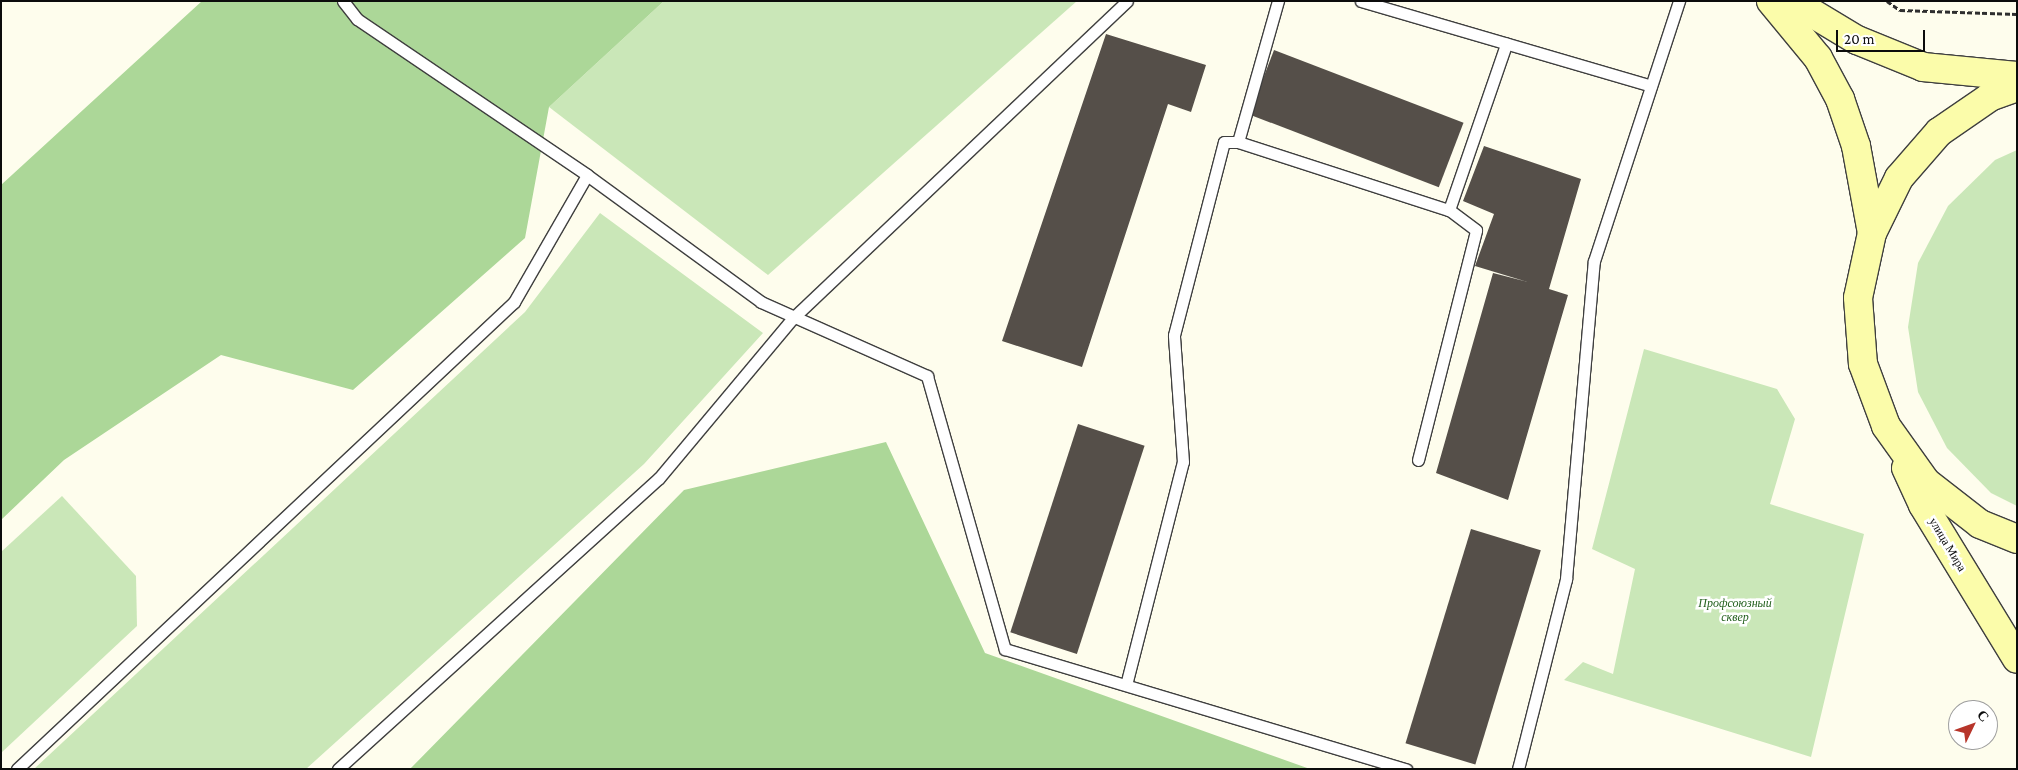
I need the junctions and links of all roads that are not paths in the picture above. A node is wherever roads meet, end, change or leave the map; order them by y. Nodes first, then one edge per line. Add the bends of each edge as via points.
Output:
1 (343, 1) edge
2 (1127, 1) edge
3 (1278, 1) edge
4 (1361, 1) edge
5 (1679, 1) edge
6 (1771, 1) edge
7 (1792, 1) edge
8 (1506, 44) junction
9 (2017, 76) edge
10 (1651, 86) junction
11 (2017, 87) edge
12 (1238, 142) junction
13 (587, 175) junction
14 (1449, 210) junction
15 (1872, 232) junction
16 (793, 318) junction
17 (1886, 426) junction
18 (1418, 460) dead end
19 (2017, 539) edge
20 (2017, 659) edge
21 (1126, 685) junction
22 (17, 769) edge
23 (338, 769) edge
24 (1406, 769) edge
25 (1518, 769) edge

1 - 13 lane via 357,19
2 - 16 lane
3 - 12 lane
4 - 8 lane
5 - 10 lane
6 - 15 main road via 1818,58 1840,99 1856,146
7 - 9 main road via 1857,40 1923,67
8 - 10 lane
8 - 14 lane
10 - 25 lane via 1594,261 1566,579
11 - 15 main road via 1990,97 1939,132 1899,178
12 - 14 lane
12 - 21 lane via 1224,142 1174,335 1183,462
13 - 16 lane via 761,302
13 - 22 lane via 514,302
14 - 18 lane via 1476,230
15 - 17 main road via 1858,298 1863,364
16 - 21 lane via 927,376 1004,649
16 - 23 lane via 659,478
17 - 19 main road via 1926,482 1980,524
17 - 20 main road, улица Мира via 1922,505
21 - 24 lane

